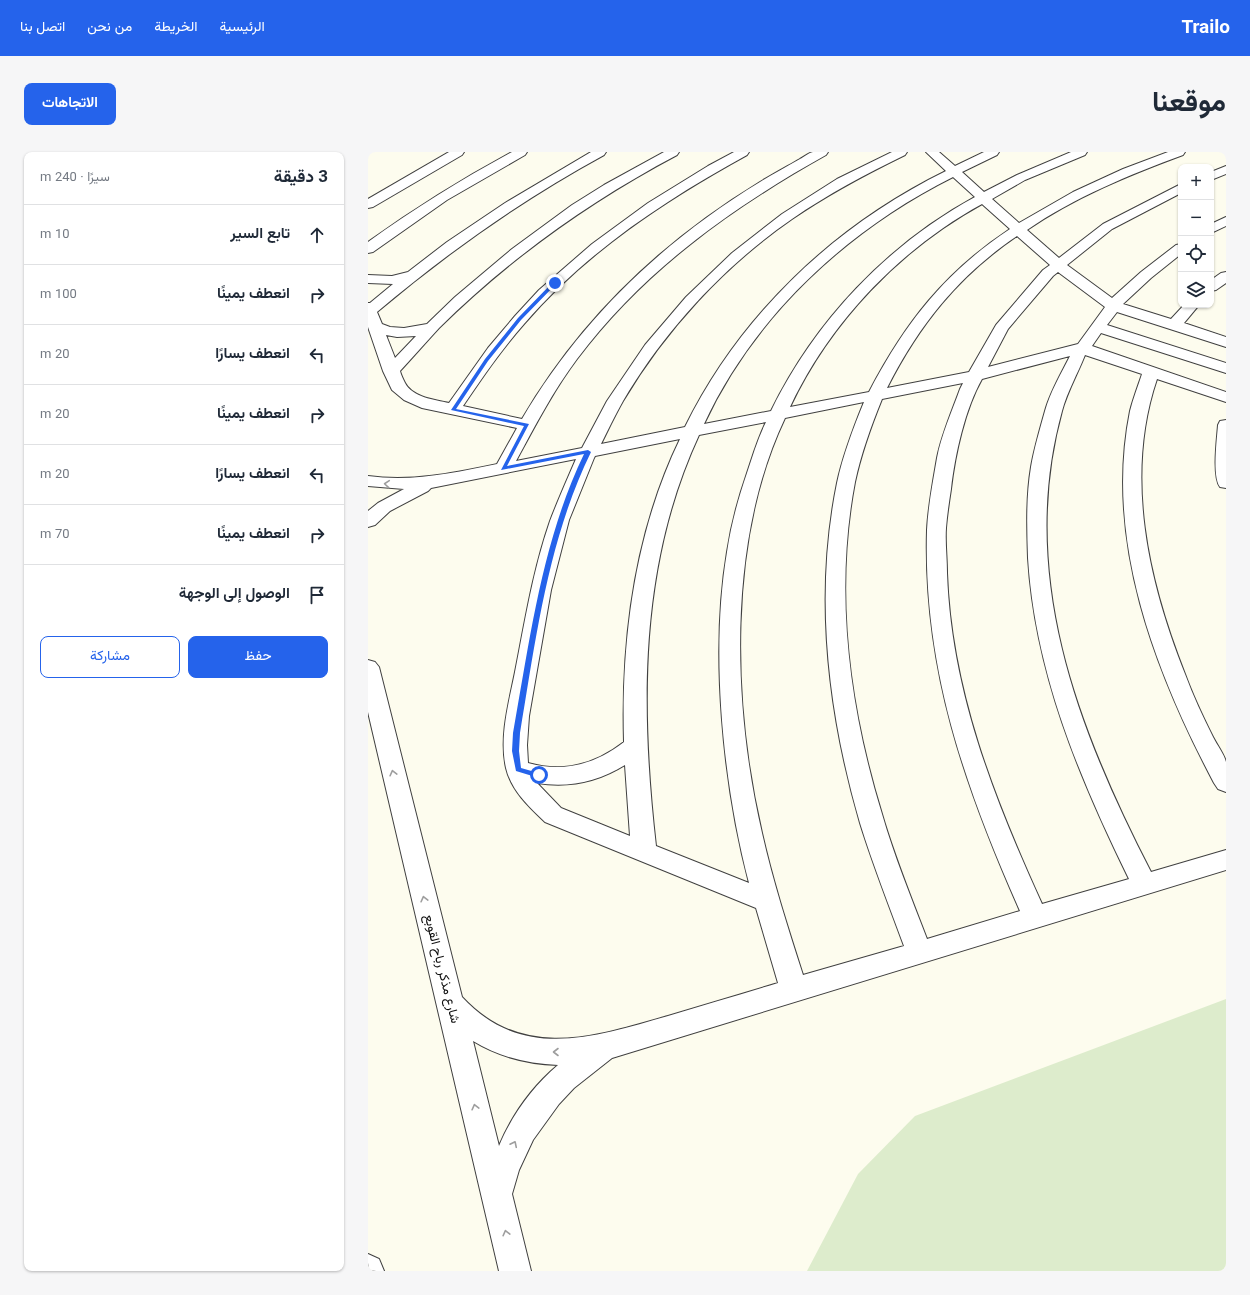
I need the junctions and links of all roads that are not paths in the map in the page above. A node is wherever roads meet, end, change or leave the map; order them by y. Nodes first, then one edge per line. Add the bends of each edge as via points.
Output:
1 (458, 152) edge
2 (521, 152) edge
3 (600, 152) edge
4 (673, 152) edge
5 (743, 152) edge
6 (822, 152) edge
7 (901, 152) edge
8 (932, 152) edge
9 (993, 152) edge
10 (1081, 152) edge
11 (1179, 152) edge
12 (1226, 170) edge
13 (953, 171) junction
14 (1214, 175) edge
15 (1178, 189) edge
16 (982, 197) junction
17 (368, 204) edge
18 (1226, 221) edge
19 (1214, 227) edge
20 (1017, 229) junction
21 (387, 235) junction
22 (368, 238) edge
23 (368, 249) edge
24 (1178, 250) edge
25 (1058, 265) junction
26 (412, 276) junction
27 (1226, 276) edge
28 (368, 279) edge
29 (1214, 285) edge
30 (1114, 306) junction
31 (1189, 308) edge
32 (369, 309) edge
33 (1172, 326) junction
34 (376, 327) junction
35 (432, 327) junction
36 (1097, 327) junction
37 (1226, 342) edge
38 (1082, 348) junction
39 (1226, 368) edge
40 (391, 371) junction
41 (1151, 372) junction
42 (973, 376) junction
43 (471, 383) junction
44 (403, 392) junction
45 (874, 395) junction
46 (1226, 397) edge
47 (453, 410) junction
48 (777, 414) junction
49 (527, 425) junction
50 (1226, 425) edge
51 (690, 432) junction
52 (588, 452) junction
53 (503, 469) junction
54 (368, 481) edge
55 (434, 482) junction
56 (1226, 483) edge
57 (368, 521) edge
58 (368, 667) edge
59 (634, 746) junction
60 (518, 769) junction
61 (1226, 782) edge
62 (644, 850) junction
63 (1226, 860) edge
64 (1144, 884) junction
65 (767, 901) junction
66 (1035, 917) junction
67 (919, 952) junction
68 (794, 990) junction
69 (449, 1002) junction
70 (609, 1046) junction
71 (496, 1194) junction
72 (515, 1271) edge

1 - 17 street
2 - 21 street via 447,194
3 - 26 street via 504,208
4 - 35 street via 601,193 533,240
5 - 43 street via 668,194 591,250 520,319 486,360
6 - 49 street via 738,201 694,232 652,268 611,309 572,355
7 - 52 street via 850,177 815,198 758,238 715,274 655,340 628,378
8 - 13 street
9 - 13 street
10 - 16 street
11 - 20 street via 1096,184
12 - 14 street
13 - 16 street
13 - 51 street via 880,213 830,250 803,274 754,328 731,359
15 - 25 street via 1106,229
16 - 20 street
16 - 48 street via 919,239 868,283 844,308 802,366
18 - 19 street
20 - 25 street
20 - 45 street via 956,279 922,317 896,354
21 - 22 street
21 - 23 street
24 - 30 street via 1134,285
25 - 30 street
25 - 42 street via 1009,317
26 - 28 street via 392,280
26 - 32 street
27 - 29 street
30 - 33 street
30 - 36 street
31 - 33 street
32 - 34 street
33 - 37 street
34 - 35 street via 402,332
34 - 40 street
35 - 40 street
36 - 38 street
36 - 39 street
38 - 41 street
38 - 42 street
38 - 64 street via 1057,399 1041,459 1037,493 1037,569 1046,627 1067,707 1112,821
40 - 44 street
41 - 46 street
41 - 61 street via 1139,409 1134,441 1134,515 1140,556 1166,651 1188,705
42 - 45 street
42 - 66 street via 956,417 941,480 936,552 942,637 964,736 982,792 1005,852
43 - 44 street via 438,394 419,395
43 - 47 street
44 - 47 street via 418,401
45 - 48 street
45 - 67 street via 854,446 841,505 834,572 837,648 850,736 876,836
47 - 49 street
48 - 51 street
48 - 65 street via 753,476 742,519 734,567 730,620 730,677 735,741 746,812
49 - 53 street
50 - 56 street
51 - 52 street
51 - 59 street via 674,471 648,565 639,619
52 - 53 street
52 - 60 street via 560,521 544,580 516,733
53 - 55 street
55 -> 54 street via 387,484
55 - 57 street via 399,497
69 -> 58 street, شارع مذكر رباح القوبع
59 - 60 street via 608,765 574,775 550,777
59 - 62 street
60 - 62 street via 526,786 553,815
62 - 65 street
63 - 64 street
64 - 66 street
65 - 68 street
66 - 67 street
67 - 68 street
68 - 70 street
70 -> 69 street via 577,1052 546,1052 516,1046 466,1021
71 -> 69 street, شارع مذكر رباح القوبع
71 -> 70 street via 515,1141 546,1095 586,1060
72 -> 71 street, شارع مذكر رباح القوبع

